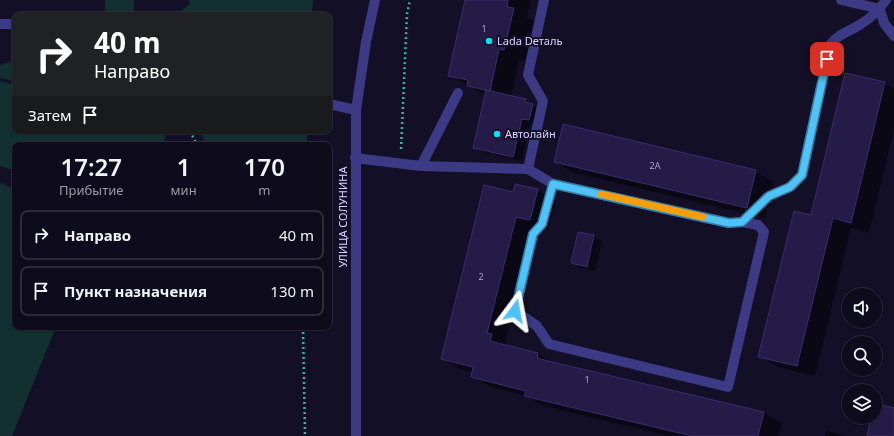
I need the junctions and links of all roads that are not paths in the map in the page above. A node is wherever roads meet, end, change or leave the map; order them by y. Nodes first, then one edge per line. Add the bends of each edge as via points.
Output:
1 (375, 0) edge
2 (544, 0) edge
3 (840, 0) edge
4 (886, 0) edge
5 (880, 9) junction
6 (0, 24) edge
7 (12, 24) edge
8 (894, 36) edge
9 (458, 93) dead end
10 (332, 105) edge
11 (356, 110) junction
12 (355, 158) junction
13 (421, 166) junction
14 (528, 169) junction
15 (553, 184) junction
16 (742, 222) junction
17 (356, 436) edge

1 - 11 street, УЛИЦА СОЛУНИНА
2 - 14 street via 528,75 543,101
3 - 5 street
4 - 5 street
5 - 8 street via 884,24
5 - 16 street via 860,25 835,38 830,45 802,175 790,187 769,196
6 - 7 street
9 - 13 street
10 - 11 street
11 - 12 street, УЛИЦА СОЛУНИНА
12 - 13 street
12 - 17 street, УЛИЦА СОЛУНИНА
13 - 14 street
14 - 15 street
15 - 16 street via 729,223
15 - 16 street via 542,224 533,234 515,311 536,326 549,344 728,388 764,232 758,225

